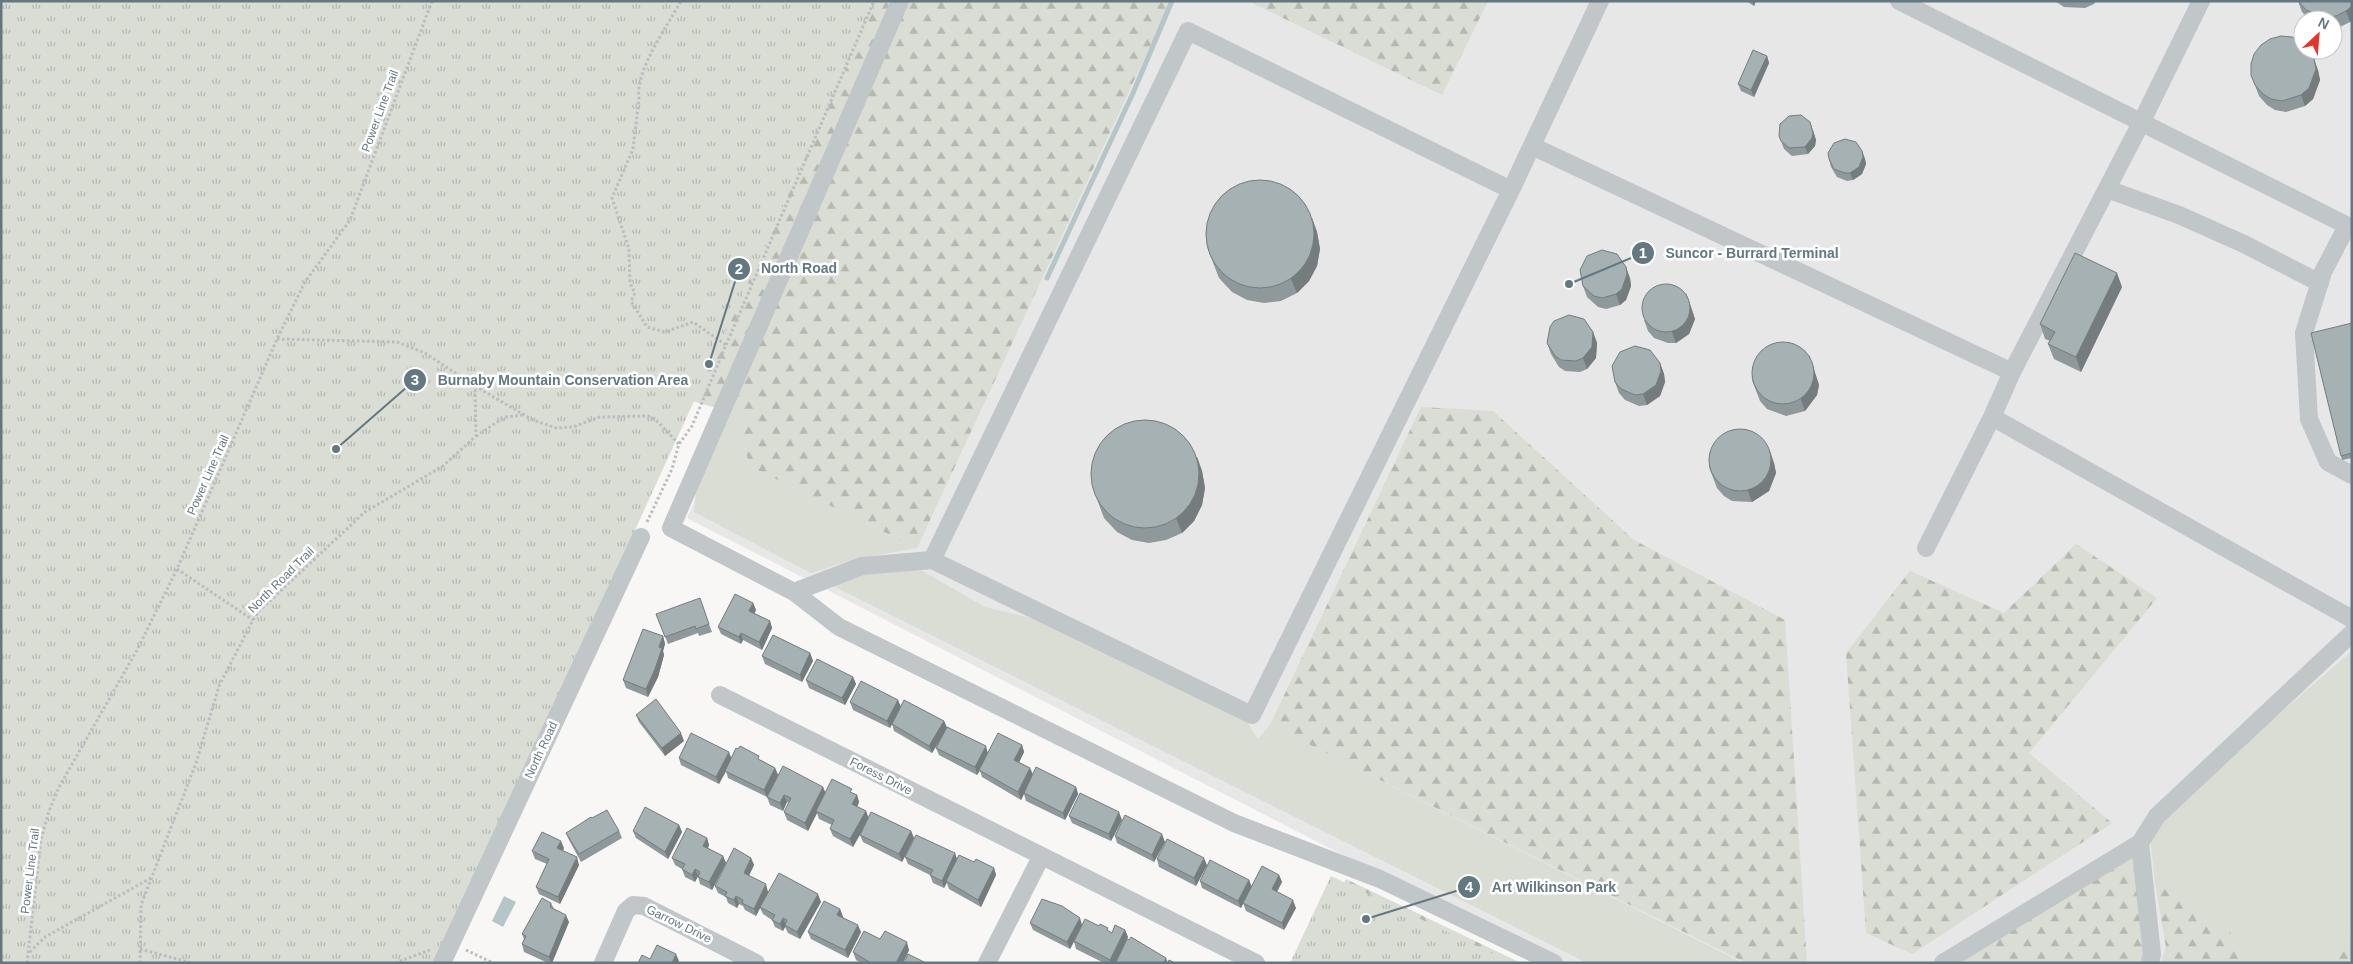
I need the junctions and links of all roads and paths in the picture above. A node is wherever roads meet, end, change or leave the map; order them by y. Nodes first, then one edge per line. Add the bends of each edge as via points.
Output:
1 (432, 1) edge
2 (681, 1) edge
3 (874, 1) edge
4 (900, 1) edge
5 (1600, 1) edge
6 (1899, 1) edge
7 (2201, 1) edge
8 (2141, 123) junction
9 (1532, 146) junction
10 (2107, 189) junction
11 (1511, 190) junction
12 (2349, 227) edge
13 (2320, 283) junction
14 (277, 339) junction
15 (726, 345) junction
16 (2012, 372) junction
17 (475, 386) junction
18 (523, 415) junction
19 (1992, 417) junction
20 (476, 436) junction
21 (679, 444) junction
22 (2352, 475) edge
23 (641, 537) joint
24 (1926, 548) dead end
25 (932, 560) junction
26 (177, 569) junction
27 (794, 592) junction
28 (2352, 619) edge
29 (253, 620) junction
30 (2352, 633) edge
31 (720, 695) dead end
32 (2140, 843) junction
33 (1041, 857) junction
34 (152, 878) junction
35 (451, 943) junction
36 (140, 949) junction
37 (29, 953) junction
38 (28, 963) edge
39 (140, 963) edge
40 (192, 963) edge
41 (395, 963) edge
42 (442, 963) edge
43 (493, 963) edge
44 (603, 963) edge
45 (756, 963) edge
46 (987, 963) edge
47 (1256, 963) edge
48 (1554, 963) edge
49 (1943, 963) edge
50 (2150, 963) edge

1 - 14 path, Power Line Trail via 350,220 305,282
2 - 15 path via 643,69 633,149 612,198 629,248 630,283 635,293 631,301 647,327 666,332 693,322
3 - 15 path
4 - 27 street via 671,528
5 - 9 street
6 - 8 street
7 - 8 street
8 - 10 street
8 - 12 street
9 - 11 street
9 - 16 street
10 - 13 street via 2179,215
10 - 16 street
11 - 25 street via 1252,715
11 - 25 street via 1188,31
12 - 13 street
13 - 22 street via 2304,333 2309,419 2328,462
14 - 17 path via 397,342 425,353
14 - 26 path, Power Line Trail
15 - 21 path via 692,426
16 - 19 street
17 - 18 path
17 - 20 path
18 - 20 path, North Road Trail via 505,417
18 - 21 path via 556,428 573,427 600,417 648,416
19 - 24 street
19 - 28 street
20 - 29 path, North Road Trail via 443,466 365,512
21 - 23 path via 672,469
23 - 35 street, North Road
25 - 27 street via 862,566
26 - 29 path
26 - 37 path, Power Line Trail via 136,652 59,787 49,811 41,838
27 - 48 street via 839,627 1234,823 1380,879
29 - 34 path, North Road Trail via 219,686 196,763
30 - 32 street via 2157,816
31 - 33 street, Foress Drive
32 - 49 street
32 - 50 street via 2152,954
33 - 46 street
33 - 47 street, Foress Drive
34 - 36 path, North Road Trail via 141,905
34 - 37 path via 45,937
35 - 41 path
35 - 42 street, North Road
35 - 43 path
36 - 39 path, North Road Trail
36 - 40 path
37 - 38 path, Power Line Trail
44 - 45 street, Garrow Drive via 626,910 633,905 644,906

